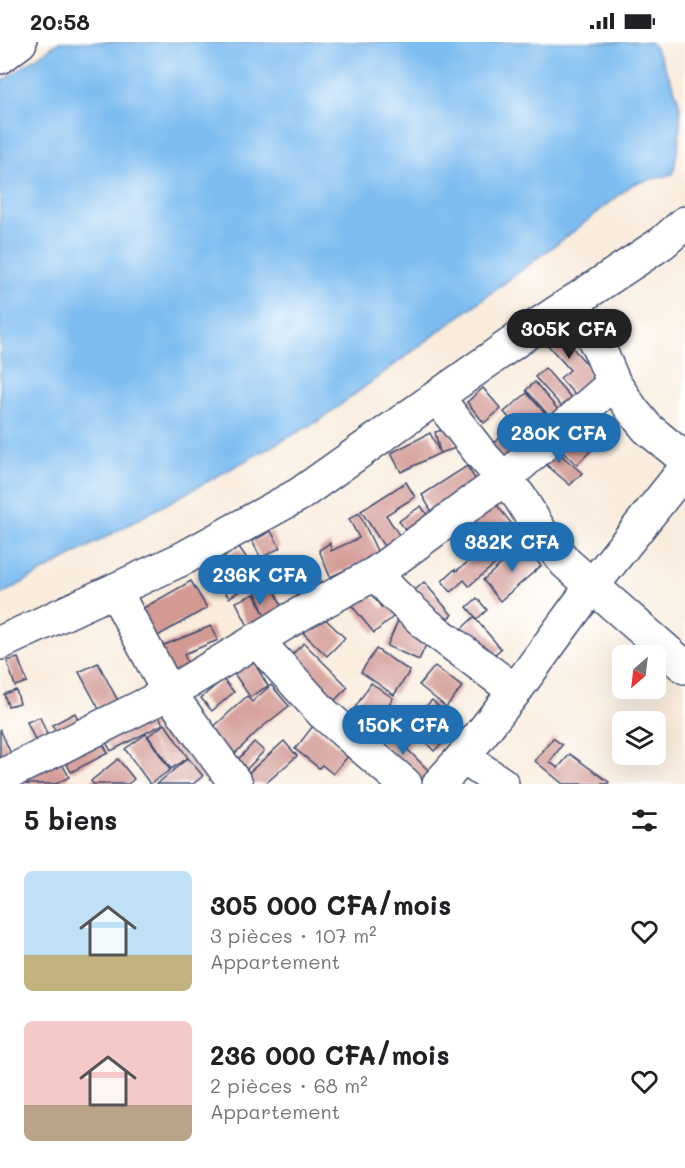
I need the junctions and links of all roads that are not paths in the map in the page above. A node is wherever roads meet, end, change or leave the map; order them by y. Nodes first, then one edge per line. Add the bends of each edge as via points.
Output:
1 (20, 42) edge
2 (0, 57) edge
3 (685, 223) edge
4 (573, 302) junction
5 (614, 383) junction
6 (437, 397) junction
7 (685, 459) edge
8 (685, 469) edge
9 (504, 479) junction
10 (376, 573) junction
11 (592, 586) junction
12 (115, 591) junction
13 (256, 640) junction
14 (0, 643) edge
15 (685, 667) edge
16 (515, 691) junction
17 (170, 693) junction
18 (463, 757) junction
19 (11, 778) edge
20 (236, 784) edge
21 (405, 784) edge
22 (440, 784) edge
23 (502, 784) edge

1 - 2 street
3 - 4 street via 662,243
4 - 5 street
4 - 6 street
5 - 7 street via 646,428
5 - 9 street
6 - 9 street
6 - 12 street via 300,494
8 - 11 street
9 - 10 street
9 - 11 street via 542,534
10 - 13 street
10 - 16 street via 426,624
11 - 15 street
11 - 16 street
12 - 14 street
12 - 17 street
13 - 17 street
13 - 21 street via 323,713
16 - 18 street
17 - 19 street
17 - 20 street
18 - 22 street
18 - 23 street

